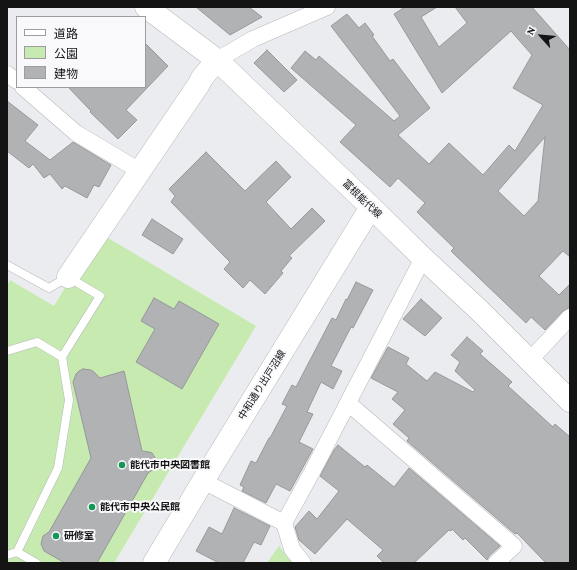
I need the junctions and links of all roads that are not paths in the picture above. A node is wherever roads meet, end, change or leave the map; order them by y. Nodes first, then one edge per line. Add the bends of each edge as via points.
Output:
1 (146, 7) edge
2 (327, 7) edge
3 (217, 60) junction
4 (7, 74) edge
5 (16, 80) edge
6 (24, 88) edge
7 (140, 171) junction
8 (371, 207) junction
9 (423, 258) junction
10 (7, 265) edge
11 (68, 277) junction
12 (570, 317) edge
13 (7, 350) edge
14 (62, 357) junction
15 (530, 360) junction
16 (570, 401) edge
17 (348, 403) junction
18 (203, 481) junction
19 (284, 522) junction
20 (17, 552) junction
21 (7, 555) edge
22 (36, 563) edge
23 (154, 563) edge
24 (303, 563) edge
25 (496, 563) edge

1 - 3 street, 富根能代線
2 - 3 street via 253,39
3 - 7 street via 202,78
3 - 8 street, 富根能代線
4 - 5 street
6 - 7 street via 76,133
7 - 11 street
8 - 9 street, 富根能代線
8 - 18 street, 中和通り出戸沼線
9 - 15 street, 富根能代線
9 - 17 street
10 - 11 lane via 49,288
11 - 14 lane via 100,296
12 - 15 street
13 - 14 lane via 37,342
14 - 20 lane via 69,400 58,468
15 - 16 street, 富根能代線
17 - 19 street
17 - 25 street via 514,546
18 - 19 street
18 - 23 street, 中和通り出戸沼線
19 - 24 street via 292,549
20 - 21 lane
20 - 22 lane

